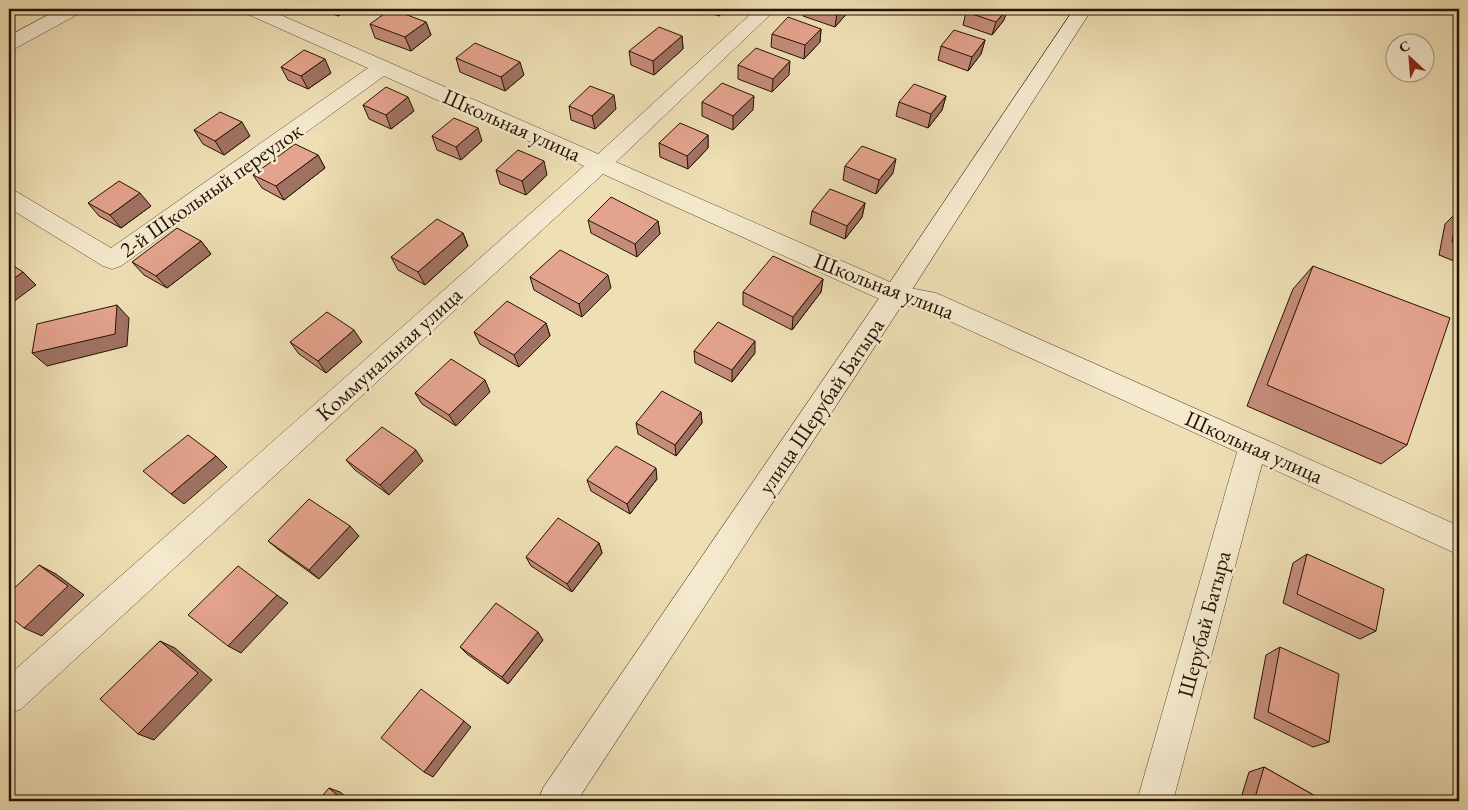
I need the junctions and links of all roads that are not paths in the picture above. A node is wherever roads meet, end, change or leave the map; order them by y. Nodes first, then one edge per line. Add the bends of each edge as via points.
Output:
1 (73, 9) edge
2 (252, 9) edge
3 (767, 9) edge
4 (1083, 9) edge
5 (9, 44) edge
6 (383, 67) junction
7 (600, 164) junction
8 (9, 198) edge
9 (895, 295) junction
10 (1253, 446) junction
11 (1459, 541) edge
12 (9, 697) edge
13 (556, 801) edge
14 (1155, 801) edge

1 - 5 street
2 - 6 street, Школьная улица
3 - 7 street, Коммунальная улица
4 - 9 street, улица Шерубай Батыра
6 - 7 street, Школьная улица
6 - 8 street, 2-й Школьный переулок via 112,260
7 - 9 street, Школьная улица
7 - 12 street, Коммунальная улица
9 - 10 street, Школьная улица via 927,300
9 - 13 street, улица Шерубай Батыра
10 - 11 street, Школьная улица
10 - 14 street, Шерубай Батыра

